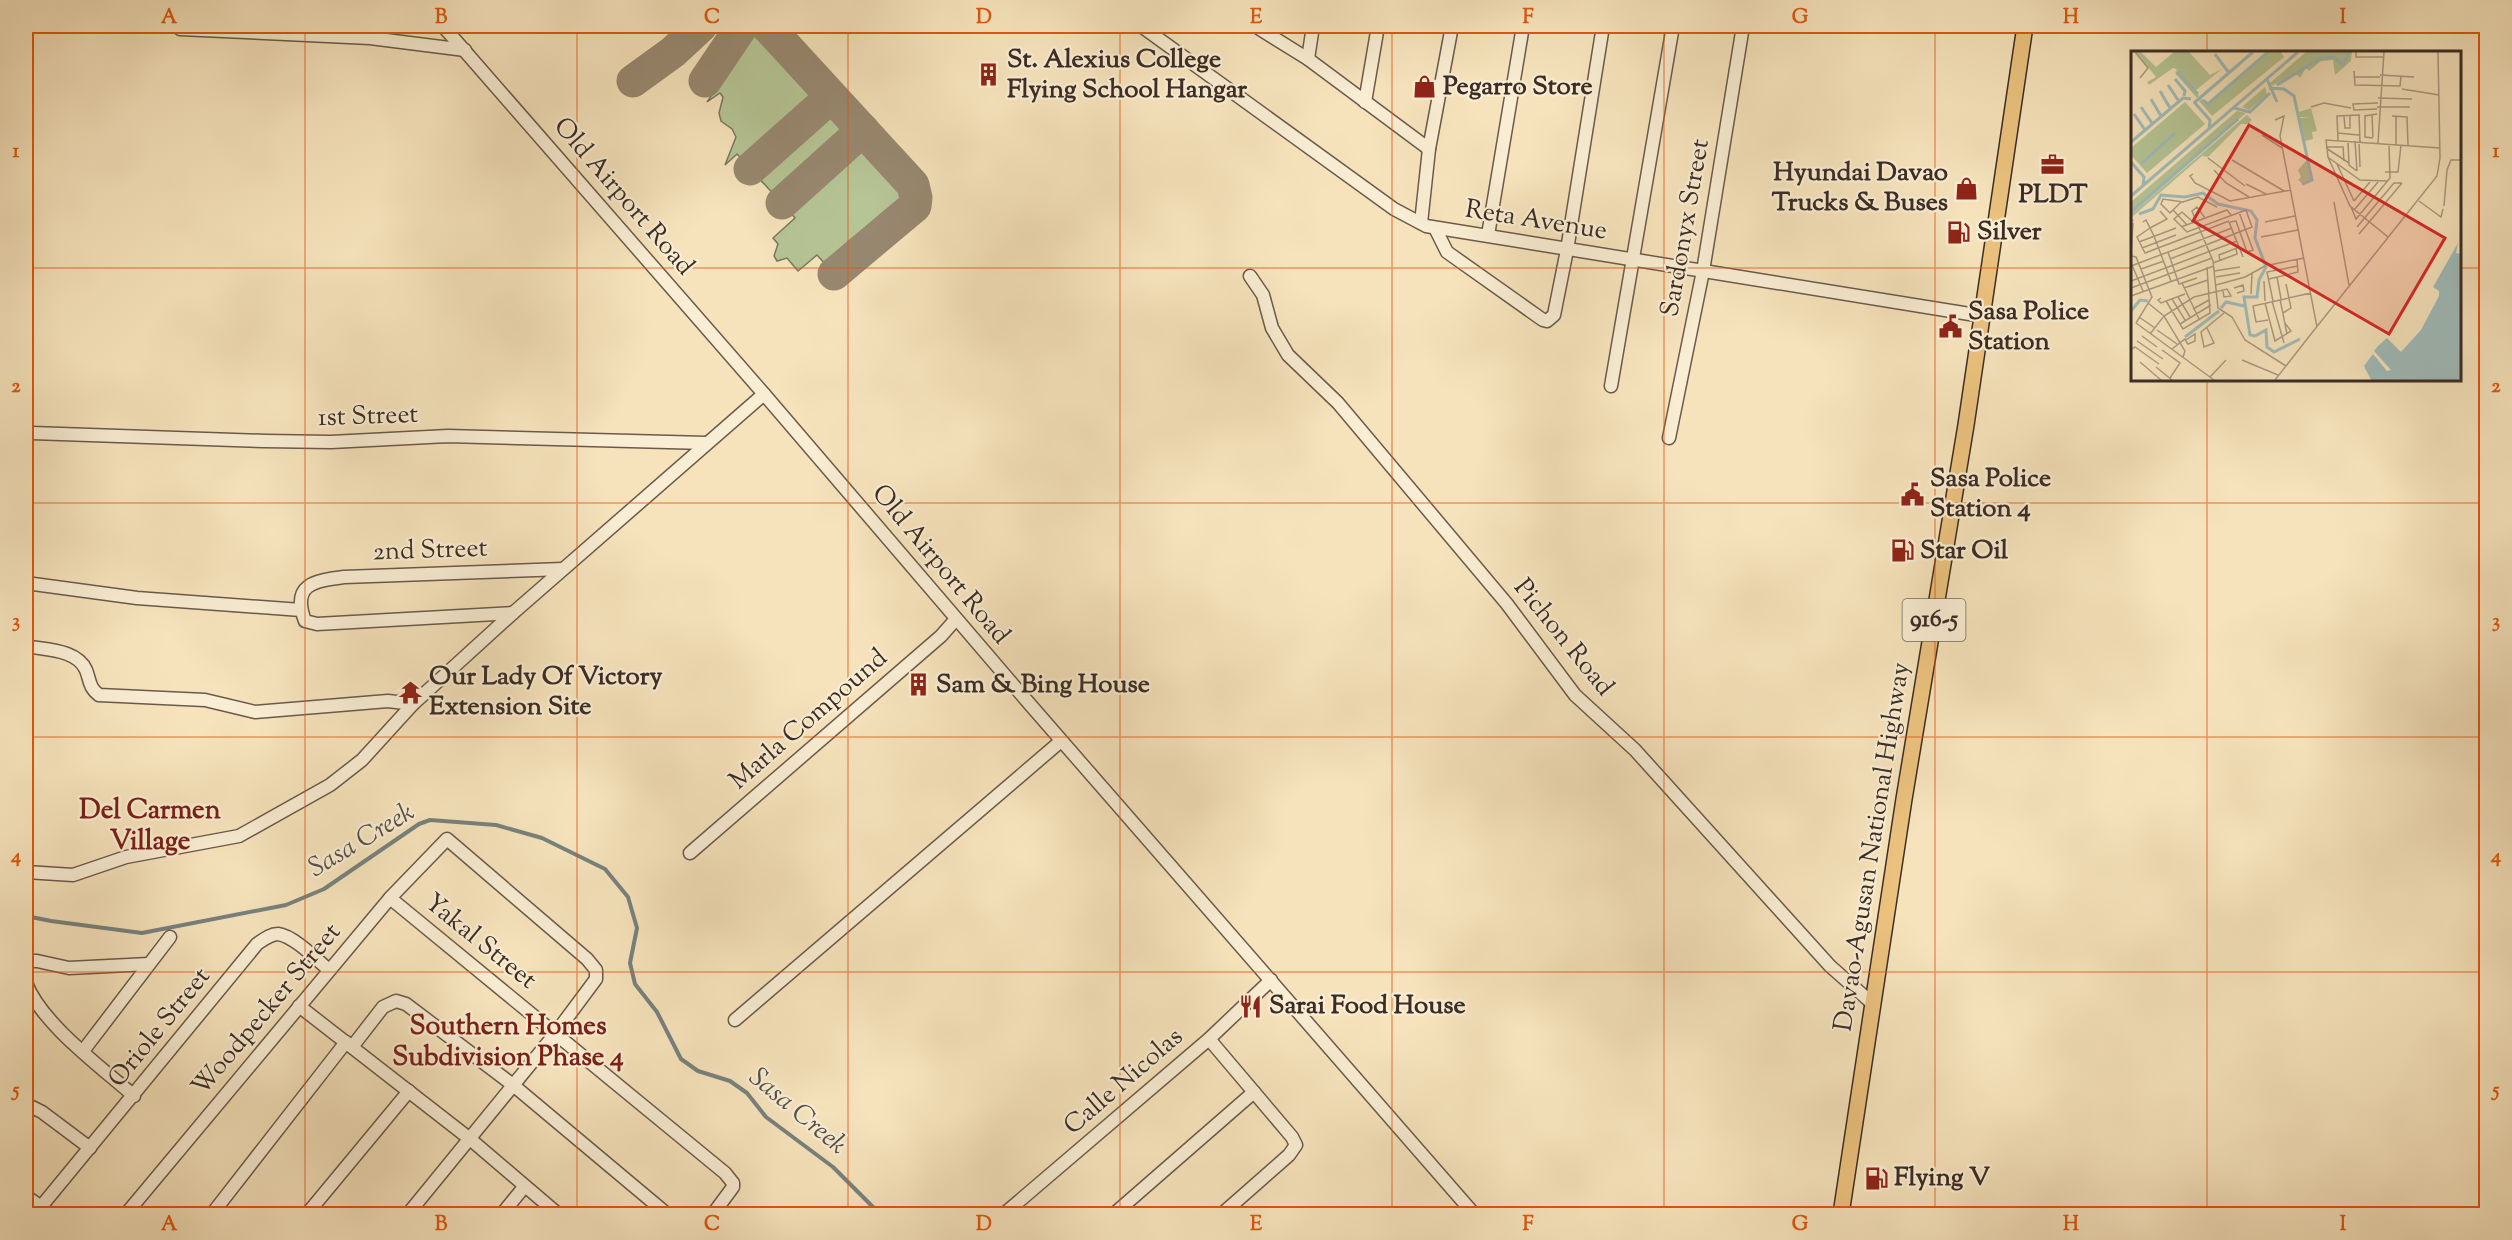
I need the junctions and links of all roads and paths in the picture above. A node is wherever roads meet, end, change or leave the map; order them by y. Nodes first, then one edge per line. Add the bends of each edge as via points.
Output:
1 (443, 26) edge
2 (1141, 26) edge
3 (1255, 26) edge
4 (1313, 26) edge
5 (1378, 26) edge
6 (1452, 26) edge
7 (1523, 26) edge
8 (1603, 26) edge
9 (1673, 26) edge
10 (1743, 26) edge
11 (2025, 26) edge
12 (180, 29) dead end
13 (465, 50) junction
14 (1308, 59) junction
15 (1365, 102) junction
16 (1429, 149) junction
17 (1421, 223) junction
18 (1435, 228) junction
19 (1488, 235) junction
20 (1567, 250) junction
21 (1633, 260) junction
22 (1703, 271) junction
23 (1250, 276) dead end
24 (1982, 316) junction
25 (1611, 386) dead end
26 (764, 393) junction
27 (32, 433) dead end
28 (1669, 438) dead end
29 (706, 444) junction
30 (563, 569) junction
31 (26, 584) edge
32 (301, 610) junction
33 (513, 613) junction
34 (956, 619) junction
35 (26, 646) edge
36 (413, 704) junction
37 (1061, 741) junction
38 (690, 853) dead end
39 (26, 872) edge
40 (390, 898) junction
41 (170, 937) dead end
42 (26, 961) edge
43 (149, 964) junction
44 (329, 970) junction
45 (1271, 980) junction
46 (26, 983) edge
47 (1873, 1004) junction
48 (299, 1006) junction
49 (735, 1020) dead end
50 (555, 1034) junction
51 (1209, 1039) junction
52 (349, 1045) junction
53 (83, 1051) junction
54 (513, 1085) junction
55 (409, 1091) junction
56 (1254, 1092) junction
57 (134, 1096) junction
58 (26, 1104) edge
59 (470, 1139) junction
60 (90, 1148) junction
61 (524, 1187) junction
62 (26, 1196) edge
63 (43, 1212) edge
64 (126, 1215) edge
65 (212, 1215) edge
66 (307, 1215) edge
67 (408, 1215) edge
68 (502, 1215) edge
69 (558, 1215) edge
70 (667, 1215) edge
71 (713, 1215) edge
72 (1004, 1215) edge
73 (1114, 1215) edge
74 (1222, 1215) edge
75 (1474, 1215) edge
76 (1841, 1215) edge

1 - 13 street, Old Airport Road
2 - 17 street, Reta Avenue via 1394,209
3 - 14 street
4 - 14 street
5 - 15 street
6 - 16 street
7 - 19 street
8 - 20 street
9 - 21 street
10 - 22 street, Sardonyx Street
11 - 24 main road, Davao-Agusan National Highway / 916-5
12 - 13 street via 370,38
13 - 26 street, Old Airport Road
14 - 15 street
15 - 16 street
16 - 17 street
17 - 18 street, Reta Avenue
18 - 19 street, Reta Avenue
18 - 20 street via 1447,252 1547,321 1555,312
19 - 20 street, Reta Avenue
20 - 21 street, Reta Avenue
21 - 22 street, Reta Avenue
21 - 25 street
22 - 24 street, Reta Avenue
22 - 28 street, Sardonyx Street
23 - 47 street, Pichon Road via 1263,294 1272,328 1288,356 1338,403 1507,604 1575,695 1635,750 1830,966
24 - 47 main road, Davao-Agusan National Highway / 916-5
26 - 29 street
26 - 34 street, Old Airport Road
27 - 29 street, 1st Street via 265,441 448,436
29 - 30 street
30 - 32 street, 2nd Street via 344,577 314,582 302,591
30 - 33 street
31 - 32 street via 137,598
32 - 33 street via 305,621 317,624
33 - 36 street
34 - 37 street, Old Airport Road
34 - 38 street, Marla Compound
35 - 36 street via 77,659 99,695 205,700 247,712 388,701
36 - 39 street via 347,773 239,836 118,859 73,875
37 - 45 street, Old Airport Road
37 - 49 street
40 - 44 street, Woodpecker Street
40 - 50 street, Yakal Street
40 - 50 street, Woodpecker Street via 447,839 592,965 596,979
41 - 43 street
42 - 43 street via 69,968
43 - 53 street
44 - 48 street, Woodpecker Street
44 - 57 street, Oriole Street via 292,939 279,934 268,936 257,944
45 - 51 street, Calle Nicolas
45 - 75 street, Old Airport Road
46 - 53 street via 38,1006
47 - 76 main road, Davao-Agusan National Highway / 916-5
48 - 52 street
48 - 64 street, Woodpecker Street
50 - 54 street
50 - 71 street, Yakal Street via 725,1173 733,1183 731,1192
51 - 56 street
51 - 72 street, Calle Nicolas
52 - 54 street via 383,1007 401,1001
52 - 55 street
52 - 65 street
53 - 57 street
54 - 59 street
54 - 70 street
55 - 59 street
55 - 66 street
56 - 73 street
56 - 74 street via 1296,1144
57 - 60 street, Oriole Street
58 - 60 street
59 - 61 street
59 - 67 street
60 - 63 street, Oriole Street
61 - 68 street
61 - 69 street
62 - 63 street

